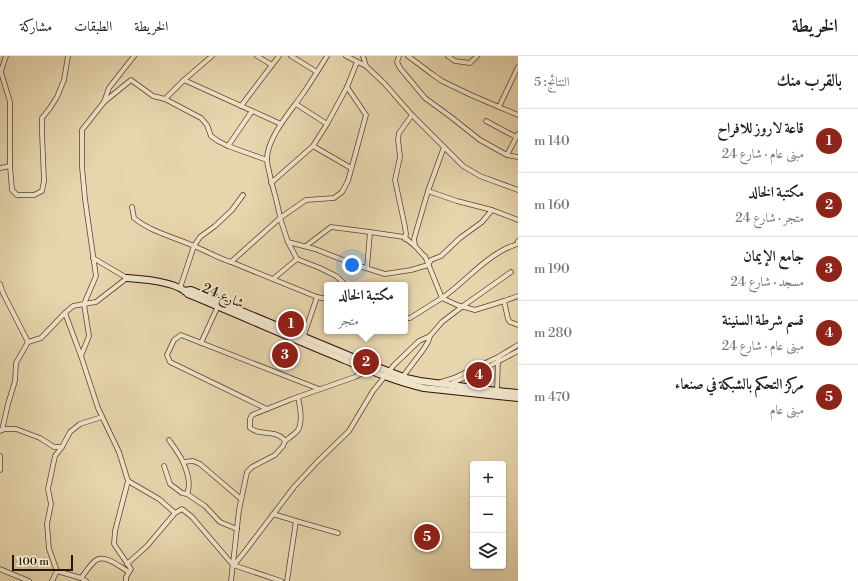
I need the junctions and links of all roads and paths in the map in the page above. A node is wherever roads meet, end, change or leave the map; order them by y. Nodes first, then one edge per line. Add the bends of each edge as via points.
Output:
1 (6, 56) edge
2 (68, 56) edge
3 (134, 56) edge
4 (212, 56) edge
5 (257, 56) edge
6 (279, 56) edge
7 (291, 56) edge
8 (327, 56) edge
9 (346, 56) edge
10 (363, 56) edge
11 (398, 56) edge
12 (408, 56) edge
13 (448, 56) edge
14 (477, 56) edge
15 (357, 62) junction
16 (272, 65) junction
17 (366, 66) junction
18 (518, 67) edge
19 (317, 72) junction
20 (1, 73) edge
21 (184, 80) junction
22 (348, 87) junction
23 (165, 98) junction
24 (104, 102) junction
25 (296, 104) junction
26 (242, 106) junction
27 (499, 107) junction
28 (252, 111) junction
29 (412, 115) junction
30 (518, 115) edge
31 (486, 121) dead end
32 (281, 124) junction
33 (327, 124) junction
34 (517, 135) edge
35 (228, 146) junction
36 (313, 146) junction
37 (444, 147) junction
38 (507, 155) junction
39 (518, 157) edge
40 (267, 160) junction
41 (10, 166) junction
42 (0, 168) edge
43 (351, 168) junction
44 (271, 183) junction
45 (518, 190) edge
46 (428, 191) junction
47 (243, 195) dead end
48 (132, 207) dead end
49 (492, 210) junction
50 (280, 218) junction
51 (518, 220) edge
52 (370, 232) junction
53 (405, 238) junction
54 (288, 242) junction
55 (518, 243) edge
56 (194, 246) junction
57 (306, 246) junction
58 (415, 246) junction
59 (425, 256) junction
60 (93, 258) junction
61 (297, 259) junction
62 (431, 260) junction
63 (231, 262) junction
64 (428, 265) junction
65 (367, 268) junction
66 (511, 272) dead end
67 (128, 278) junction
68 (273, 279) junction
69 (343, 282) edge
70 (0, 284) edge
71 (183, 289) junction
72 (317, 296) junction
73 (518, 296) edge
74 (324, 298) edge
75 (442, 298) junction
76 (504, 301) junction
77 (84, 304) junction
78 (218, 306) junction
79 (463, 306) junction
80 (65, 312) junction
81 (408, 318) edge
82 (518, 325) edge
83 (430, 336) junction
84 (302, 339) junction
85 (28, 342) junction
86 (201, 343) junction
87 (518, 345) edge
88 (518, 351) edge
89 (81, 356) junction
90 (498, 359) junction
91 (370, 367) junction
92 (387, 373) junction
93 (401, 379) junction
94 (459, 381) junction
95 (438, 383) junction
96 (450, 384) junction
97 (319, 389) junction
98 (432, 389) junction
99 (497, 391) junction
100 (518, 393) edge
101 (298, 397) junction
102 (518, 398) edge
103 (266, 409) junction
104 (102, 417) junction
105 (1, 431) edge
106 (169, 440) dead end
107 (285, 441) junction
108 (62, 447) junction
109 (0, 456) edge
110 (183, 462) junction
111 (164, 466) dead end
112 (0, 470) edge
113 (128, 482) junction
114 (188, 494) junction
115 (241, 499) junction
116 (175, 513) junction
117 (273, 514) junction
118 (296, 521) junction
119 (237, 529) junction
120 (338, 533) dead end
121 (127, 564) junction
122 (233, 565) junction
123 (0, 569) edge
124 (57, 571) junction
125 (129, 572) junction
126 (81, 578) junction
127 (29, 581) edge
128 (52, 581) edge
129 (86, 581) edge
130 (126, 581) edge
131 (231, 581) edge
132 (281, 581) edge
133 (287, 581) edge

1 - 20 street
2 - 41 street via 64,80 57,97 42,118 42,190 34,195 17,195 12,190
3 - 24 street via 109,88
4 - 21 street
5 - 16 street
6 - 16 street
7 - 19 street
8 - 19 street
9 - 15 street
10 - 17 street
11 - 38 street via 400,68 425,98 480,140
12 - 27 street via 442,81
13 - 14 street via 455,61 470,63
15 - 17 street
15 - 22 street
16 - 26 street
17 - 29 street
18 - 27 street
19 - 25 street
20 - 41 street via 10,102
21 - 23 street
21 - 26 street
22 - 33 street
22 - 43 street via 366,115
23 - 24 street via 153,96 131,80
23 - 35 street via 204,120 211,136
24 - 60 street via 82,130 84,193
25 - 32 street
25 - 33 street
26 - 28 street
27 - 30 street
28 - 32 street
28 - 35 street
29 - 37 street
29 - 53 street via 399,134 400,157 395,180
31 - 34 street
32 - 40 street via 271,143
33 - 36 street
34 - 38 street
35 - 40 street
36 - 43 street
36 - 44 street
37 - 45 street via 463,166 480,176
37 - 46 street
38 - 39 street
40 - 44 street
41 - 42 street
43 - 50 street via 342,192 334,198 306,200
44 - 50 street
46 - 49 street
46 - 58 street via 414,238
47 - 56 street via 232,210 200,237
48 - 56 street via 134,218 153,230
49 - 51 street
49 - 62 street via 482,222 441,256
50 - 54 street
50 - 63 street
52 - 53 street
52 - 57 street via 331,227
52 - 65 street
53 - 58 street
54 - 57 street
54 - 61 street
55 - 75 street via 498,253
56 - 63 street
56 - 71 street
57 - 65 street
58 - 59 street
59 - 62 street
59 - 64 street
60 - 67 street
60 - 77 street via 96,276
61 - 68 street
61 - 69 street via 336,276
62 - 64 street
63 - 68 street
64 - 65 street via 384,274
64 - 75 street
66 - 79 street
67 - 71 street via 169,284
67 - 77 street via 96,302
68 - 72 street
70 - 85 street
71 - 78 street, شارع 24 via 188,294
71 - 84 street, شارع 24 via 191,290
72 - 74 street
72 - 84 street
73 - 76 street
75 - 79 street
75 - 81 street
76 - 79 street via 475,310
76 - 82 street via 508,319
77 - 80 street via 73,306
77 - 89 street via 89,336
78 - 84 street, شارع 24
78 - 86 street
79 - 83 street via 442,322
80 - 85 street via 41,338
80 - 89 street
83 - 92 street via 419,341
83 - 93 street via 423,350
84 - 91 street, شارع 24
85 - 105 street via 16,363 15,381
86 - 97 street
86 - 103 street via 181,334 174,340 167,355 170,362
87 - 90 street
88 - 90 street
89 - 104 street
90 - 94 street
90 - 99 street
91 - 92 street, شارع 24
91 - 97 street via 355,377
92 - 93 street, شارع 24
92 - 117 street via 349,431 294,487
93 - 95 street, شارع 24
93 - 98 street, شارع 24
94 - 95 street
94 - 96 street, شارع 24
94 - 98 street, شارع 24
94 - 99 street, شارع 24
94 - 102 street, شارع 24
95 - 96 street, شارع 24
96 - 98 street
97 - 101 street
99 - 100 street, شارع 24
101 - 103 street
101 - 107 street via 298,429
103 - 107 street via 252,415 250,428 257,432 278,434
104 - 108 street via 80,424 70,432
104 - 113 street via 119,452
105 - 108 street via 16,429 40,438 54,447
106 - 110 street
107 - 115 street via 275,456 247,472
108 - 124 street via 56,456 48,489 51,504 47,524 49,549
109 - 112 street
110 - 114 street via 188,478
110 - 115 street via 193,461 200,464
111 - 114 street via 170,484 182,493
113 - 116 street via 159,499
113 - 121 street via 114,544
114 - 119 street via 205,506 220,522
115 - 119 street
116 - 121 street via 147,546
116 - 122 street via 182,509 192,517
117 - 118 street
117 - 122 street
118 - 120 street
118 - 133 street
119 - 122 street
121 - 125 street via 131,569
122 - 131 street
122 - 132 street
123 - 127 street
124 - 126 street
124 - 128 street
125 - 126 street via 102,557 96,560
125 - 130 street
126 - 129 street

